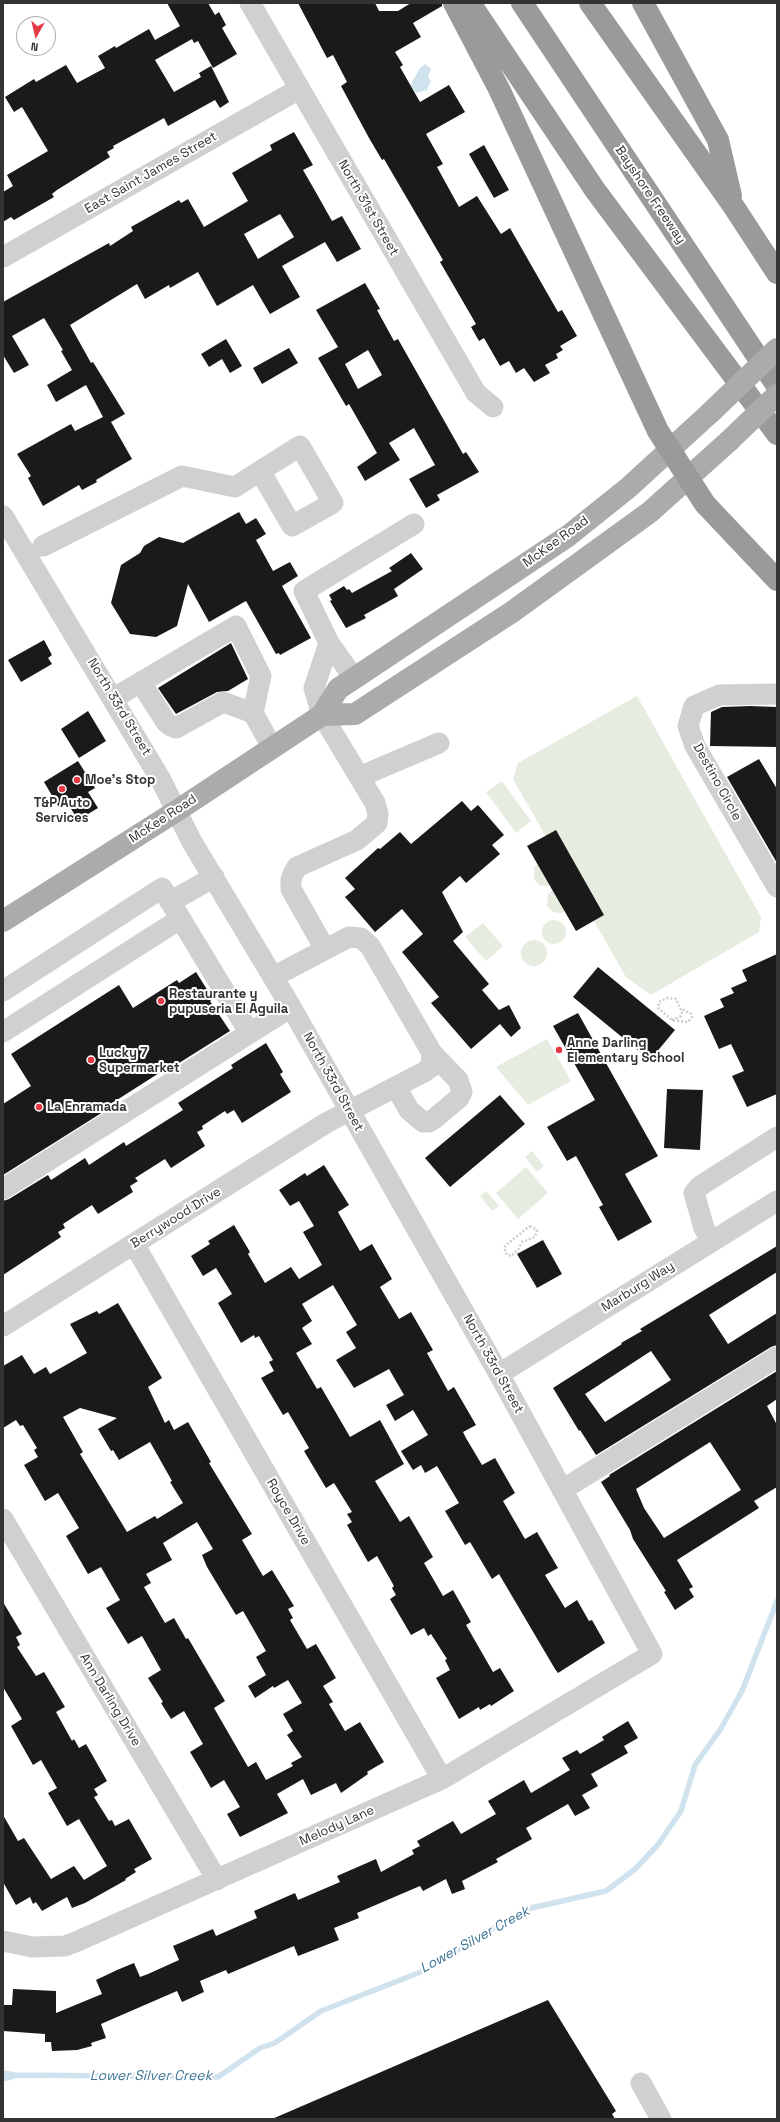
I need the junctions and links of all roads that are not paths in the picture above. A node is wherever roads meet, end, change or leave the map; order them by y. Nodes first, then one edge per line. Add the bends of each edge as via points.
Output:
1 (250, 3) edge
2 (454, 3) edge
3 (470, 3) edge
4 (522, 3) edge
5 (590, 3) edge
6 (643, 3) edge
7 (299, 89) junction
8 (734, 207) junction
9 (3, 257) edge
10 (777, 273) edge
11 (777, 349) edge
12 (777, 386) edge
13 (777, 395) edge
14 (493, 407) dead end
15 (777, 434) edge
16 (669, 451) junction
17 (260, 471) dead end
18 (688, 477) junction
19 (3, 516) edge
20 (414, 524) dead end
21 (42, 546) dead end
22 (777, 580) edge
23 (329, 643) junction
24 (354, 678) junction
25 (141, 683) junction
26 (777, 694) edge
27 (114, 698) junction
28 (253, 713) junction
29 (322, 716) junction
30 (439, 743) dead end
31 (272, 747) junction
32 (359, 777) junction
33 (178, 810) junction
34 (214, 877) junction
35 (777, 887) edge
36 (175, 910) junction
37 (3, 921) edge
38 (325, 949) junction
39 (272, 977) junction
40 (3, 991) edge
41 (291, 1007) junction
42 (3, 1032) edge
43 (249, 1032) junction
44 (432, 1053) junction
45 (396, 1087) junction
46 (348, 1110) junction
47 (777, 1137) edge
48 (3, 1189) edge
49 (777, 1201) edge
50 (711, 1241) junction
51 (134, 1244) junction
52 (3, 1326) edge
53 (777, 1357) edge
54 (499, 1374) junction
55 (562, 1490) junction
56 (3, 1519) edge
57 (652, 1654) joint
58 (442, 1779) junction
59 (217, 1880) junction
60 (3, 1941) edge
61 (641, 2083) dead end
62 (661, 2119) edge

1 - 7 street, North 31st Street
2 - 16 highway via 499,89
3 - 15 highway via 595,190
4 - 12 highway, Bayshore Freeway
5 - 8 highway
6 - 8 highway via 718,140
7 - 9 street, East Saint James Street
7 - 14 street, North 31st Street via 476,393
8 - 10 highway
11 - 16 main road, McKee Road, bridge
13 - 18 main road, McKee Road, bridge via 729,442
16 - 18 highway
16 - 24 main road, McKee Road via 568,536
17 - 21 street via 235,487 182,476
18 - 22 highway via 706,504
18 - 29 main road, McKee Road via 650,512 506,617 355,714
19 - 27 street, North 33rd Street
20 - 23 street via 304,591
23 - 24 street
23 - 29 street via 314,688
24 - 29 main road, McKee Road via 338,689
25 - 27 street
25 - 28 street via 166,722 176,728 224,702
25 - 28 street via 236,626 262,676
26 - 35 street, Destino Circle via 719,694 694,706 688,726 695,746
27 - 33 street, North 33rd Street
28 - 31 street
29 - 31 main road, McKee Road
29 - 32 street
30 - 32 street
31 - 33 main road, McKee Road
32 - 38 street via 375,803 377,823 357,840 297,867 290,880 292,889
33 - 34 street, North 33rd Street via 192,842
33 - 37 main road, McKee Road
34 - 36 street
34 - 39 street, North 33rd Street
36 - 40 street via 162,888
36 - 42 street
36 - 43 street
38 - 39 street
38 - 44 street via 349,936 361,938 370,946
39 - 41 street, North 33rd Street
41 - 43 street
41 - 46 street, North 33rd Street
43 - 48 street
44 - 45 street, Berrywood Drive via 431,1067
44 - 45 street via 458,1080 462,1092 459,1098 430,1122 423,1122 409,1110
45 - 46 street, Berrywood Drive
46 - 51 street, Berrywood Drive
46 - 54 street, North 33rd Street
47 - 50 street via 700,1186 694,1193 704,1228
49 - 50 street, Marburg Way
50 - 54 street, Marburg Way
51 - 52 street, Berrywood Drive
51 - 58 street, Royce Drive
53 - 55 street
54 - 55 street, North 33rd Street
55 - 57 street, North 33rd Street
56 - 59 street, Ann Darling Drive
57 - 58 street, Melody Lane
58 - 59 street, Melody Lane
59 - 60 street, Melody Lane via 65,1946 32,1948
61 - 62 street

